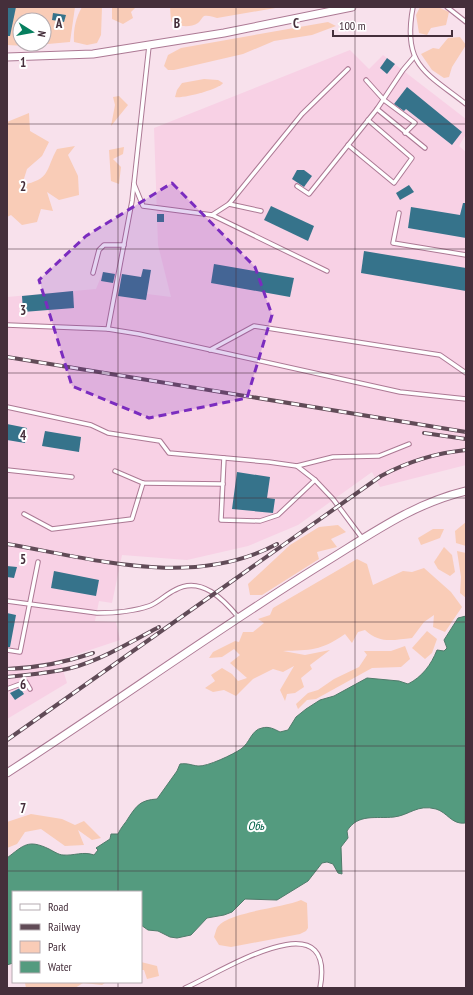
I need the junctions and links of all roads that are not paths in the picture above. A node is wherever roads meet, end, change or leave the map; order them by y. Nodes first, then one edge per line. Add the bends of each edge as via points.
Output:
1 (352, 7) edge
2 (412, 7) edge
3 (447, 7) edge
4 (466, 22) edge
5 (149, 46) junction
6 (7, 53) edge
7 (28, 56) junction
8 (7, 57) edge
9 (414, 57) junction
10 (348, 69) dead end
11 (366, 80) dead end
12 (384, 100) junction
13 (466, 104) edge
14 (377, 109) junction
15 (368, 120) junction
16 (405, 133) junction
17 (348, 145) junction
18 (425, 148) dead end
19 (134, 183) junction
20 (297, 186) dead end
21 (229, 204) junction
22 (261, 211) dead end
23 (400, 213) dead end
24 (212, 215) junction
25 (124, 245) junction
26 (466, 256) edge
27 (327, 271) dead end
28 (93, 273) dead end
29 (7, 325) edge
30 (108, 329) junction
31 (210, 350) junction
32 (466, 373) edge
33 (466, 398) edge
34 (7, 408) edge
35 (409, 444) dead end
36 (224, 458) junction
37 (297, 466) junction
38 (7, 470) edge
39 (115, 471) dead end
40 (72, 477) dead end
41 (315, 480) junction
42 (142, 483) junction
43 (223, 484) junction
44 (466, 491) edge
45 (24, 514) dead end
46 (362, 538) junction
47 (38, 562) dead end
48 (7, 601) edge
49 (31, 604) junction
50 (238, 618) junction
51 (7, 650) edge
52 (7, 689) edge
53 (30, 689) dead end
54 (7, 773) edge
55 (185, 988) edge
56 (320, 988) edge

1 - 5 street
2 - 9 lane via 410,44
3 - 4 lane
5 - 7 street via 93,54
5 - 19 lane
6 - 7 lane
7 - 8 street
9 - 12 lane
9 - 13 lane via 426,72
10 - 21 lane via 302,114
11 - 12 lane
12 - 14 lane
12 - 16 lane via 415,123
14 - 15 lane
14 - 16 lane
15 - 17 lane
15 - 17 lane via 412,158 394,182
16 - 18 lane
17 - 20 lane via 309,194
19 - 24 lane via 143,206
19 - 25 lane
21 - 22 lane
21 - 24 lane
23 - 26 lane via 393,243
24 - 27 lane
25 - 28 lane via 104,245 99,250
25 - 30 lane
29 - 30 lane
30 - 31 lane
31 - 32 lane via 254,326 440,355
31 - 33 lane via 400,392
34 - 36 lane via 91,425 108,433 160,441 169,453
35 - 37 lane via 379,456 333,457
36 - 37 lane
36 - 43 lane
37 - 41 lane
38 - 40 lane
39 - 42 lane
41 - 43 lane via 278,514 260,521 220,520
41 - 46 lane via 333,499
42 - 43 lane
42 - 45 lane via 132,519 52,529
44 - 46 street via 423,505
46 - 50 street
47 - 49 lane
48 - 49 lane
49 - 50 lane via 110,613 150,606 176,589 195,586 215,593 226,602
49 - 51 lane via 20,652
50 - 54 street
52 - 53 lane via 26,682
55 - 56 lane via 243,958 298,943 309,945 317,954 322,973

